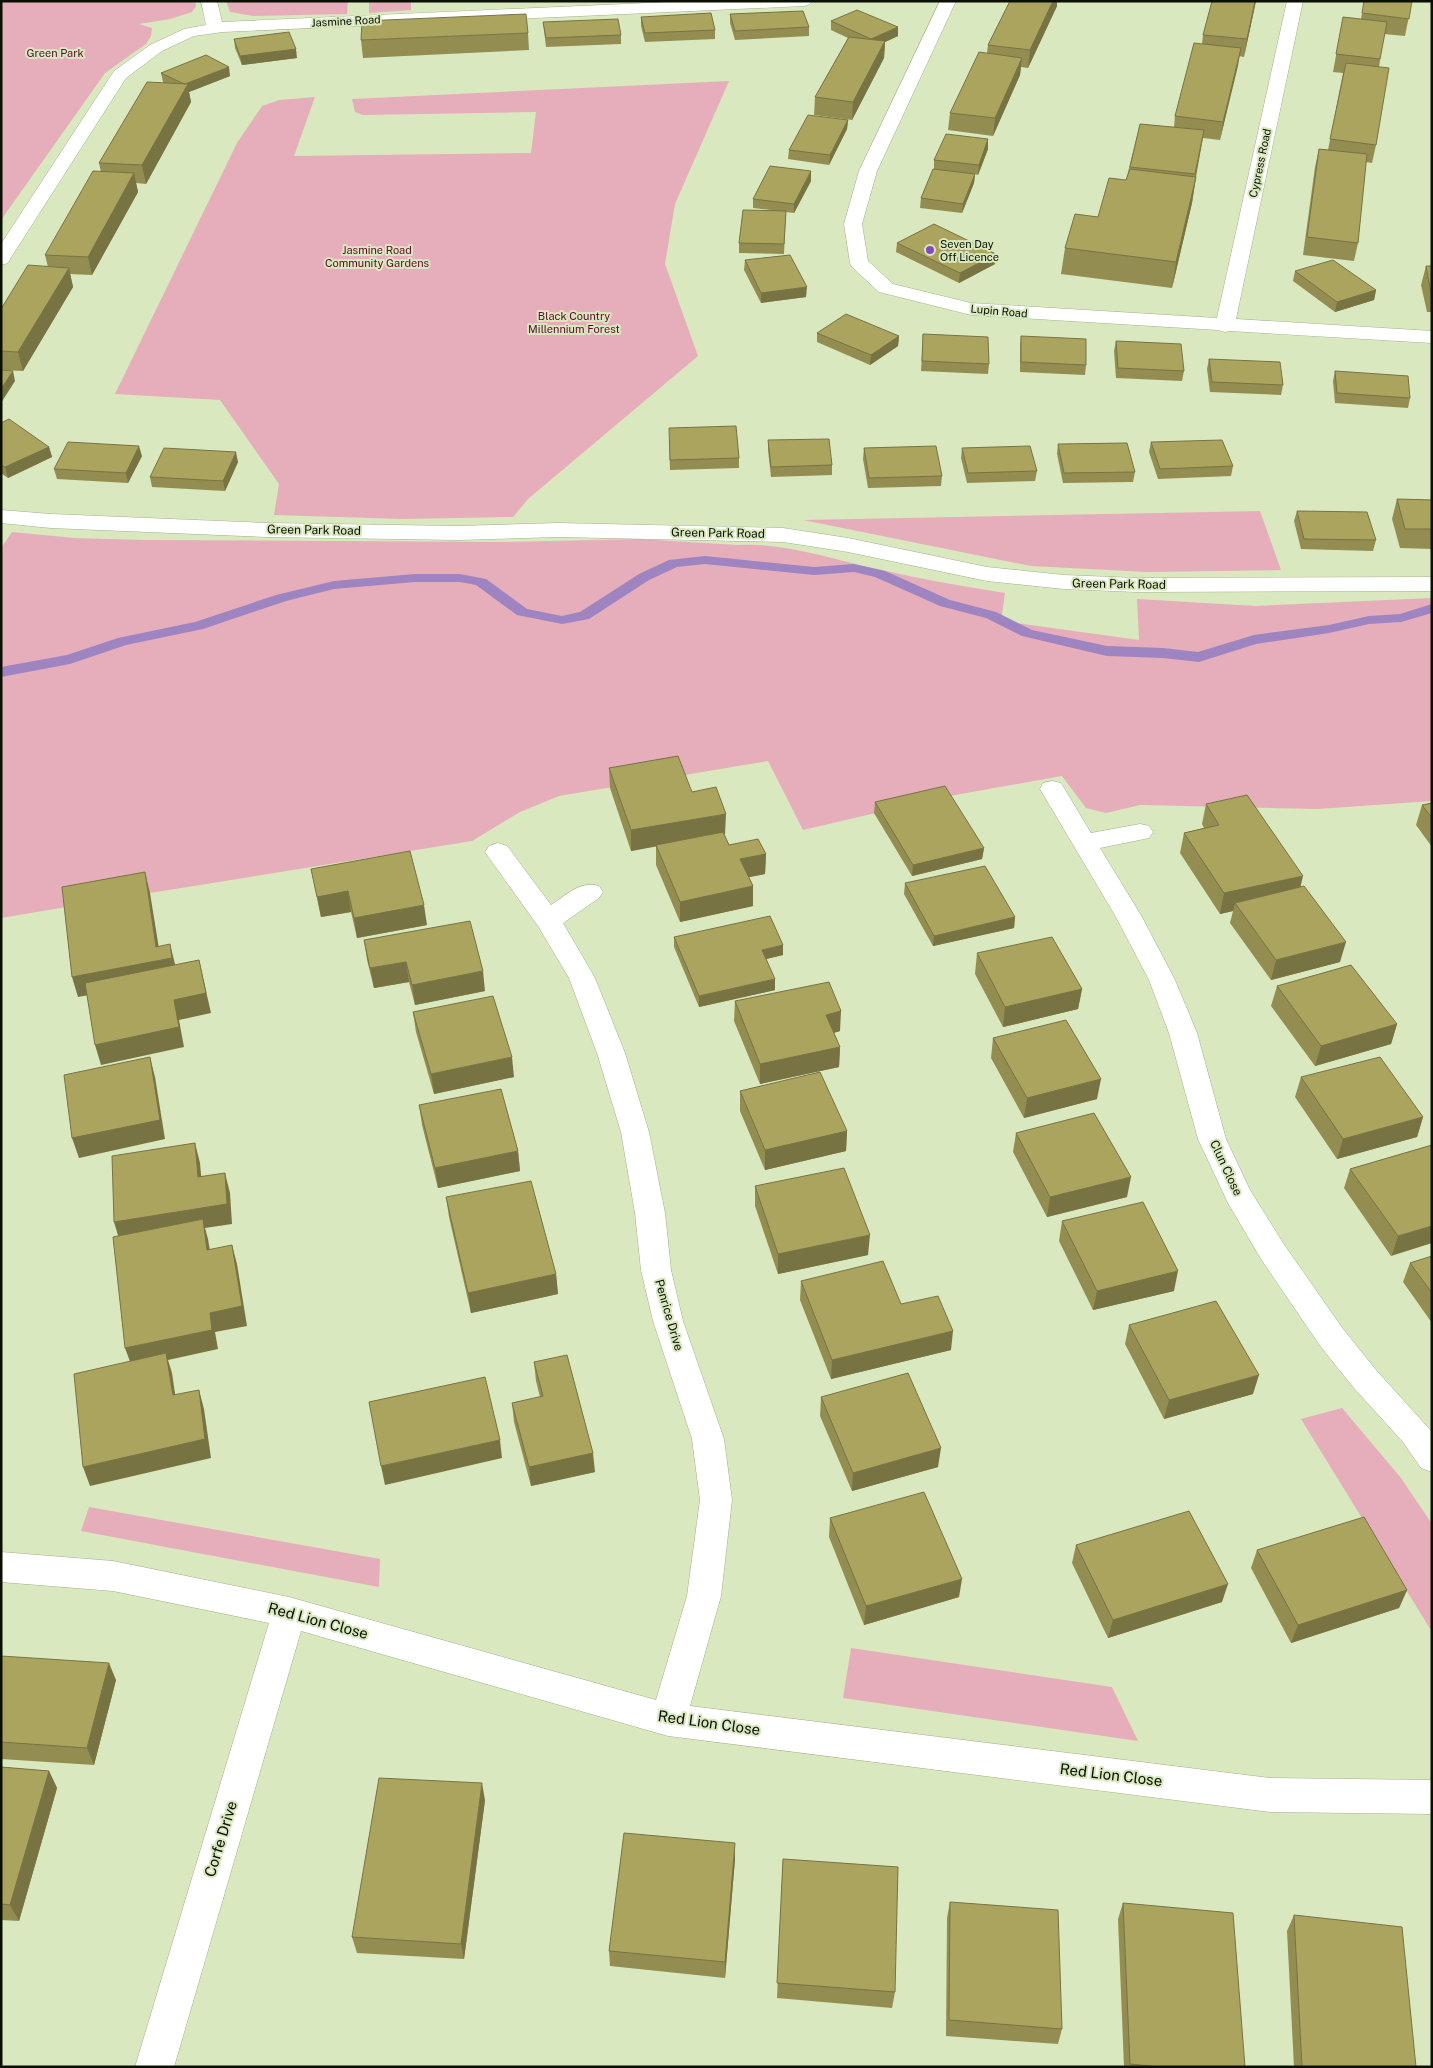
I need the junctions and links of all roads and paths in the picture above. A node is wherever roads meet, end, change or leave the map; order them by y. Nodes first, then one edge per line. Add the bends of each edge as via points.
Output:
1 (209, 1) edge
2 (804, 1) edge
3 (948, 1) edge
4 (1295, 1) edge
5 (215, 28) junction
6 (1, 259) edge
7 (1225, 326) junction
8 (1432, 337) edge
9 (1, 516) edge
10 (1432, 584) edge
11 (1052, 789) dead end
12 (1140, 832) dead end
13 (1085, 843) junction
14 (498, 852) dead end
15 (590, 892) dead end
16 (548, 920) junction
17 (1432, 1458) edge
18 (1, 1567) edge
19 (289, 1612) junction
20 (668, 1720) junction
21 (1432, 1797) edge
22 (154, 2067) edge

1 - 5 street
2 - 5 street, Jasmine Road
3 - 7 street, Lupin Road via 868,171 853,224 859,263 886,288 972,309
4 - 7 street, Cypress Road
5 - 6 street, Jasmine Road via 190,32 156,48 120,75
7 - 8 street, Lupin Road
9 - 10 street, Green Park Road via 267,530 458,533 558,530 782,535 848,545 987,574 1064,582 1136,585
11 - 13 street, Clun Close
12 - 13 street
13 - 17 street, Clun Close via 1162,980 1184,1033 1212,1138 1238,1195 1272,1252 1332,1338 1414,1432
14 - 16 street, Penrice Drive
15 - 16 street
16 - 20 street, Penrice Drive via 582,978 611,1054 635,1132 650,1212 656,1270 668,1321 708,1439 716,1500 704,1596
18 - 19 street, Red Lion Close via 114,1576
19 - 20 street, Red Lion Close
19 - 22 street, Corfe Drive
20 - 21 street, Red Lion Close via 1270,1795

